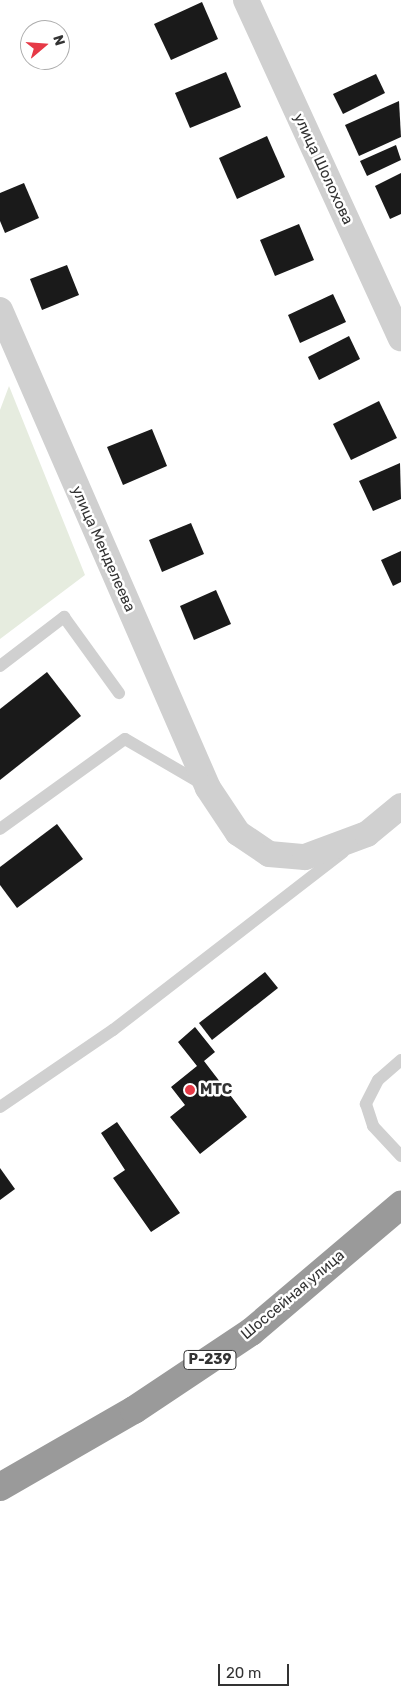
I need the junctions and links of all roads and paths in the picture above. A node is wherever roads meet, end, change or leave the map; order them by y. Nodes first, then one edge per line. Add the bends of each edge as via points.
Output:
1 (246, 0) edge
2 (0, 310) edge
3 (401, 338) edge
4 (0, 666) edge
5 (119, 693) dead end
6 (208, 788) junction
7 (400, 810) edge
8 (0, 829) edge
9 (367, 834) junction
10 (401, 1060) edge
11 (0, 1107) edge
12 (401, 1156) edge
13 (401, 1205) edge
14 (0, 1487) edge

1 - 3 street, улица Шолохова
2 - 6 street, улица Менделеева
4 - 5 lane via 64,617
6 - 8 lane via 125,739
6 - 9 street, улица Менделеева via 238,833 269,854 305,857
7 - 9 street, улица Менделеева
9 - 11 lane via 113,1030
10 - 12 lane via 378,1080 366,1104 373,1126
13 - 14 highway, Шоссейная улица / Р-239 via 252,1332 134,1410

